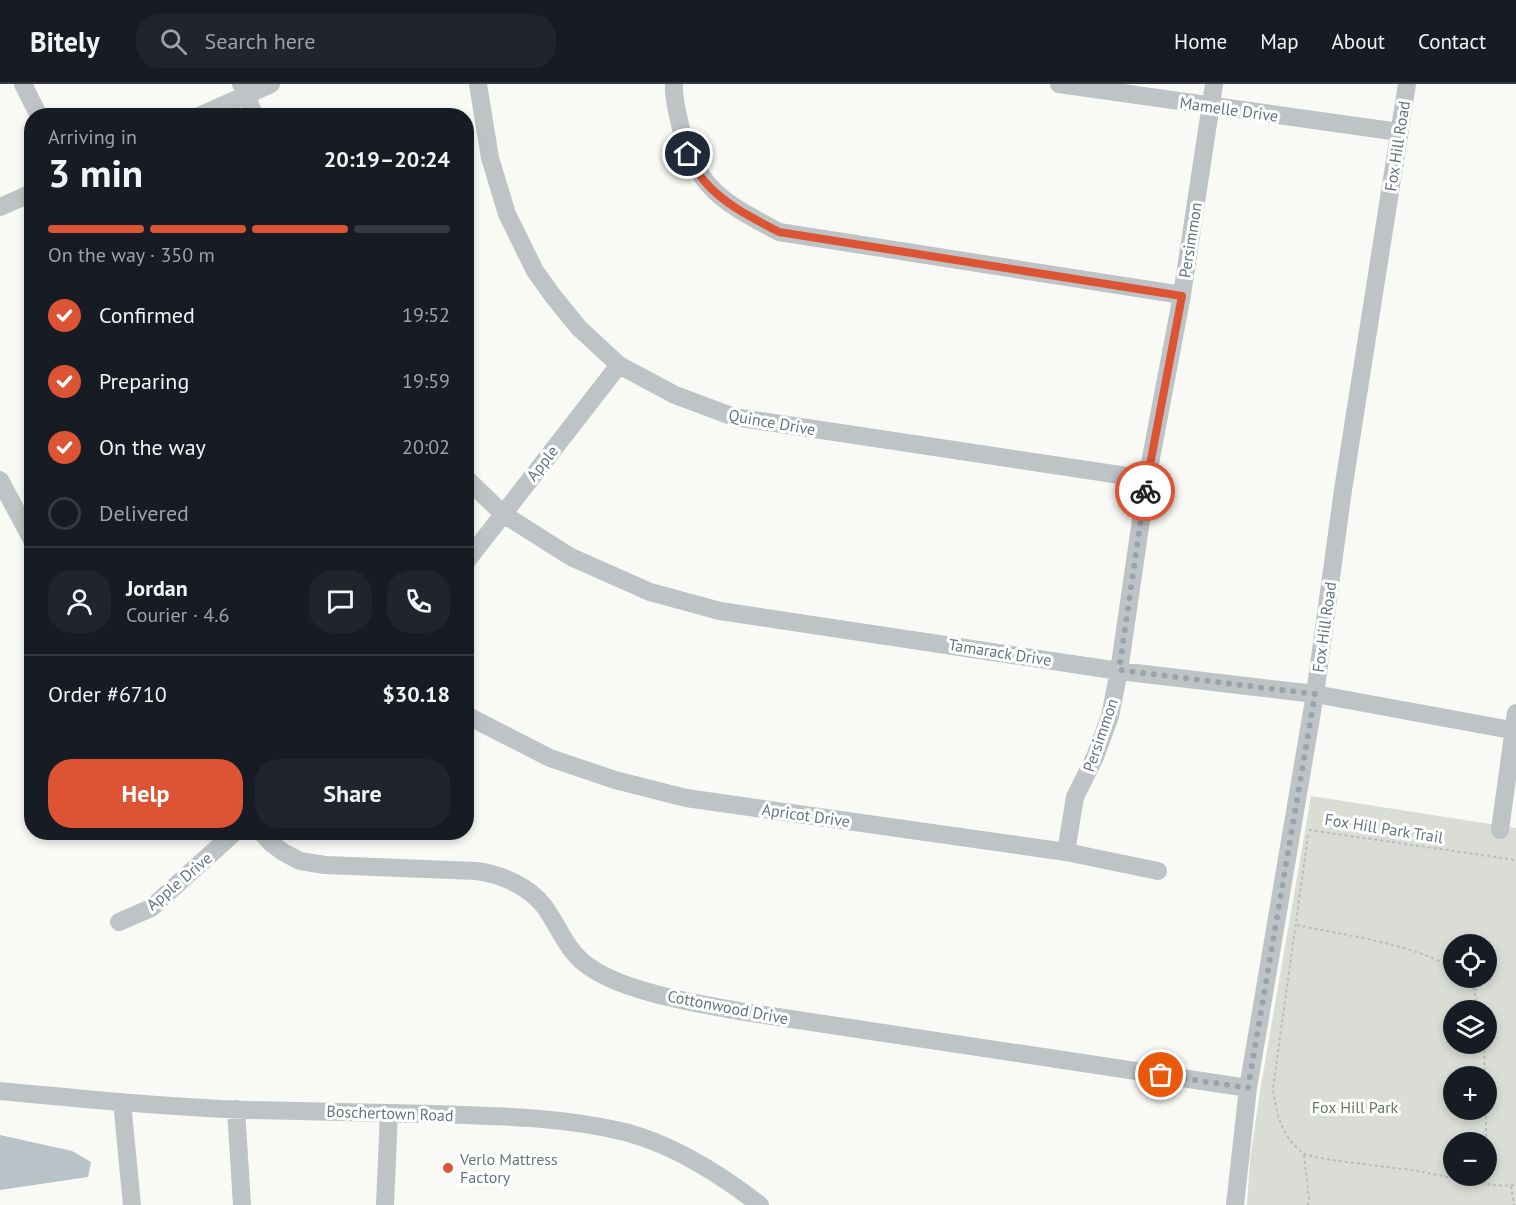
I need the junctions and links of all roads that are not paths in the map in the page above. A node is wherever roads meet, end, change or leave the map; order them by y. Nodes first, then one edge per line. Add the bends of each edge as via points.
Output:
1 (23, 84) edge
2 (271, 84) edge
3 (478, 84) edge
4 (675, 84) edge
5 (1059, 84) edge
6 (1214, 84) edge
7 (1407, 84) edge
8 (243, 89) edge
9 (1212, 106) junction
10 (35, 108) edge
11 (212, 108) edge
12 (251, 108) edge
13 (1400, 132) junction
14 (24, 196) edge
15 (0, 207) edge
16 (1182, 296) junction
17 (619, 365) junction
18 (1147, 479) junction
19 (0, 480) edge
20 (474, 486) edge
21 (503, 514) junction
22 (24, 525) edge
23 (474, 552) edge
24 (1119, 670) junction
25 (1315, 694) junction
26 (474, 719) edge
27 (1515, 725) edge
28 (1500, 830) dead end
29 (226, 840) edge
30 (268, 840) edge
31 (1066, 852) junction
32 (1158, 871) dead end
33 (119, 922) dead end
34 (1248, 1088) junction
35 (0, 1091) edge
36 (122, 1102) junction
37 (236, 1109) junction
38 (389, 1113) junction
39 (132, 1205) edge
40 (242, 1205) edge
41 (385, 1205) edge
42 (760, 1205) edge
43 (1235, 1205) edge

1 - 10 street
2 - 8 street
3 - 17 street, Quince Drive via 490,158 507,214 553,296 579,328
4 - 16 street via 673,97 688,154 704,181 738,210 779,232
5 - 9 street, Mamelle Drive
6 - 9 street, Persimmon
7 - 13 street, Fox Hill Road
8 - 11 street
8 - 12 street
9 - 13 street, Mamelle Drive
9 - 16 street, Persimmon
13 - 25 street, Fox Hill Road
14 - 15 street
16 - 18 street, Persimmon
17 - 18 street, Quince Drive via 675,395 735,417
17 - 21 street, Apple
18 - 24 street, Persimmon
19 - 22 street
20 - 21 street, Tamarack Drive
21 - 23 street, Apple
21 - 24 street, Tamarack Drive via 571,557 650,592 720,611
24 - 25 street, Tamarack Drive
24 - 31 street, Persimmon via 1110,716 1075,797
25 - 27 street, Tamarack Drive
25 - 34 street, Fox Hill Road
26 - 31 street, Apricot Drive via 549,758 686,798
27 - 28 street
29 - 33 street, Apple Drive via 151,908
30 - 34 street, Cottonwood Drive via 300,861 325,865 476,871 504,877 529,891 544,906 575,956 605,977 648,991 745,1012
31 - 32 street, Apricot Drive
34 - 43 street, Fox Hill Road
35 - 36 street, Boschertown Road
36 - 37 street, Boschertown Road
36 - 39 street
37 - 38 street, Boschertown Road
37 - 40 street
38 - 41 street
38 - 42 street, Boschertown Road via 516,1117 627,1133 701,1164

